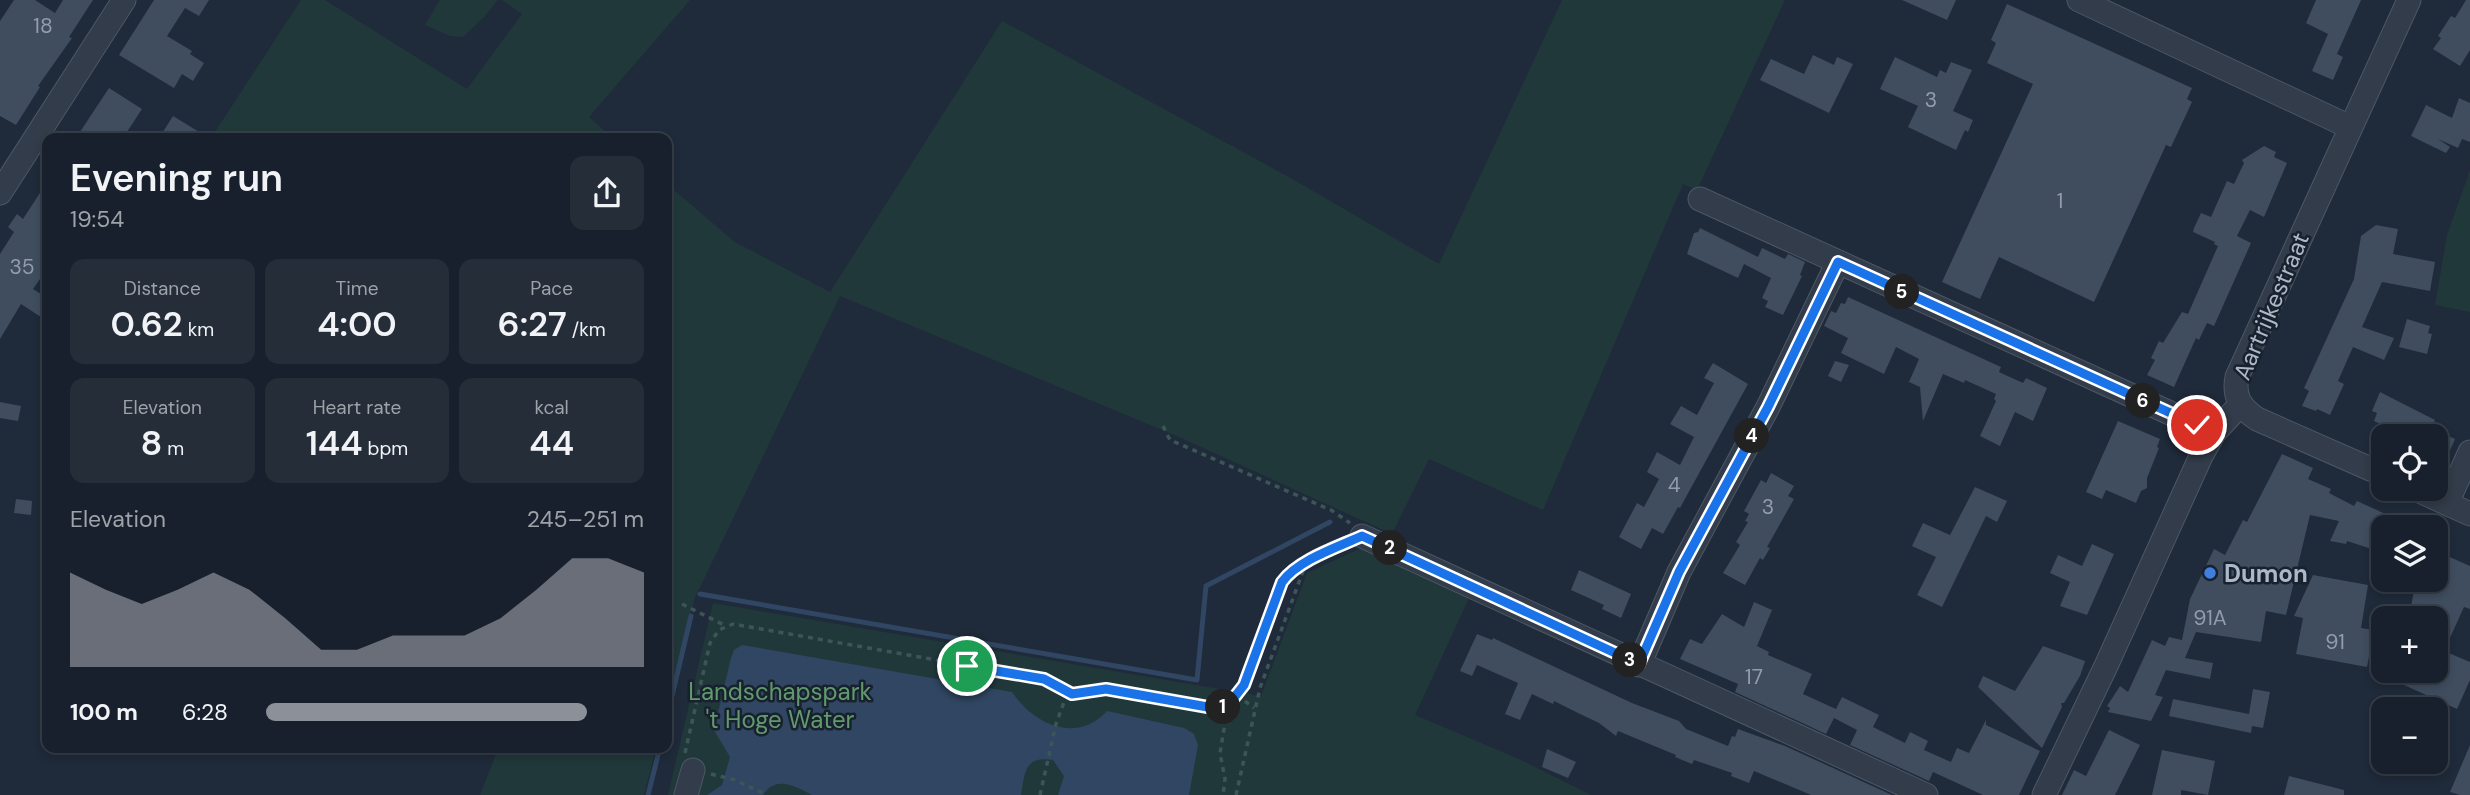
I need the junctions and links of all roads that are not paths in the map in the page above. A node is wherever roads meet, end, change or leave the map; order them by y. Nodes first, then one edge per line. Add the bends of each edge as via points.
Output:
1 (124, 0) edge
2 (2080, 0) edge
3 (2409, 0) edge
4 (2350, 127) junction
5 (0, 194) edge
6 (1700, 199) dead end
7 (1838, 262) junction
8 (2240, 405) junction
9 (2214, 433) junction
10 (2470, 452) edge
11 (2371, 469) edge
12 (2442, 501) edge
13 (2447, 503) junction
14 (2470, 514) edge
15 (1362, 536) road end
16 (1639, 664) junction
17 (689, 762) road end
18 (687, 795) edge
19 (1926, 795) edge
20 (2044, 795) edge

1 - 5 street
2 - 4 street
3 - 4 street, Aartrijkestraat
4 - 8 street, Aartrijkestraat via 2237,377
6 - 7 street
7 - 9 street
7 - 16 street via 1768,407 1679,572
8 - 9 street, Aartrijkestraat
8 - 11 street via 2257,419
9 - 20 street, Aartrijkestraat
10 - 13 street
12 - 13 street
13 - 14 street
15 - 16 street
16 - 19 street
17 - 18 street

